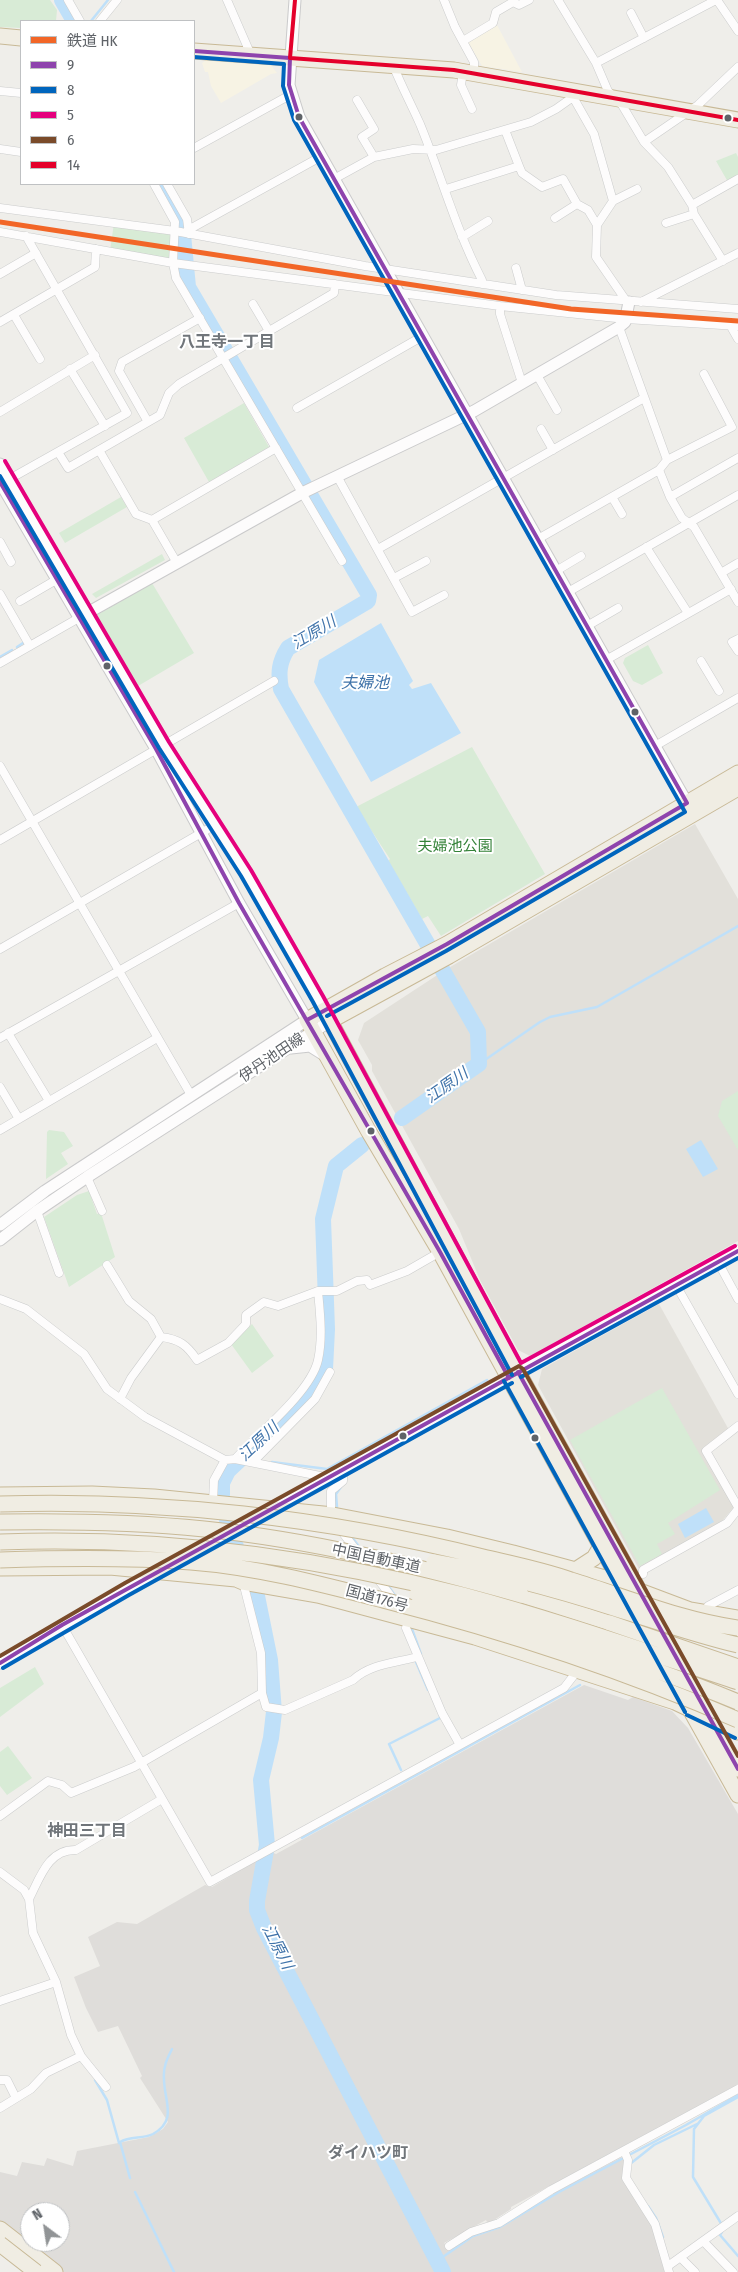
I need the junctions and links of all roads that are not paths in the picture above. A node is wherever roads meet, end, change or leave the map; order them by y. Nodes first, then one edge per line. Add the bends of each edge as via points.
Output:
1 (68, 0) edge
2 (116, 0) edge
3 (227, 0) edge
4 (295, 0) edge
5 (444, 0) edge
6 (529, 0) edge
7 (558, 0) edge
8 (716, 0) edge
9 (631, 13) dead end
10 (79, 20) edge
11 (101, 20) edge
12 (738, 31) edge
13 (0, 36) edge
14 (20, 38) edge
15 (644, 38) junction
16 (463, 41) junction
17 (195, 51) edge
18 (251, 55) junction
19 (290, 58) junction
20 (596, 63) junction
21 (393, 64) junction
22 (738, 67) edge
23 (469, 73) junction
24 (0, 91) edge
25 (20, 93) edge
26 (290, 94) junction
27 (573, 94) junction
28 (616, 98) junction
29 (357, 100) dead end
30 (472, 109) dead end
31 (689, 110) junction
32 (738, 120) edge
33 (505, 130) junction
34 (644, 142) junction
35 (195, 147) edge
36 (0, 149) edge
37 (429, 150) junction
38 (20, 152) edge
39 (322, 156) junction
40 (374, 157) junction
41 (519, 166) junction
42 (334, 179) junction
43 (738, 180) edge
44 (155, 185) edge
45 (168, 185) edge
46 (446, 189) junction
47 (637, 189) dead end
48 (613, 201) junction
49 (577, 204) junction
50 (692, 205) junction
51 (0, 208) edge
52 (694, 214) junction
53 (604, 216) junction
54 (594, 217) junction
55 (555, 218) dead end
56 (488, 221) dead end
57 (666, 223) dead end
58 (597, 225) junction
59 (175, 231) junction
60 (0, 232) edge
61 (190, 232) junction
62 (26, 236) junction
63 (462, 237) junction
64 (96, 249) junction
65 (36, 253) junction
66 (738, 253) edge
67 (723, 261) junction
68 (173, 263) junction
69 (516, 268) dead end
70 (385, 270) junction
71 (0, 274) edge
72 (335, 284) junction
73 (482, 284) junction
74 (57, 289) junction
75 (522, 290) junction
76 (398, 291) junction
77 (642, 302) junction
78 (253, 304) dead end
79 (500, 306) junction
80 (738, 309) edge
81 (626, 311) junction
82 (14, 315) junction
83 (200, 318) junction
84 (0, 322) edge
85 (734, 326) edge
86 (269, 330) junction
87 (423, 336) junction
88 (738, 339) edge
89 (95, 355) junction
90 (35, 356) dead end
91 (222, 358) junction
92 (70, 370) junction
93 (537, 374) junction
94 (704, 374) dead end
95 (522, 384) junction
96 (644, 398) junction
97 (297, 408) dead end
98 (557, 410) dead end
99 (0, 412) edge
100 (467, 414) junction
101 (148, 422) junction
102 (105, 426) junction
103 (540, 429) dead end
104 (276, 448) junction
105 (99, 450) junction
106 (553, 450) junction
107 (58, 452) junction
108 (738, 458) edge
109 (667, 460) junction
110 (0, 464) edge
111 (659, 470) junction
112 (337, 476) junction
113 (503, 478) junction
114 (3, 483) edge
115 (307, 491) junction
116 (738, 494) edge
117 (612, 497) junction
118 (670, 497) junction
119 (622, 514) dead end
120 (152, 520) junction
121 (687, 524) junction
122 (538, 539) junction
123 (0, 542) edge
124 (646, 547) junction
125 (378, 549) junction
126 (581, 556) dead end
127 (342, 561) dead end
128 (426, 561) dead end
129 (11, 562) dead end
130 (738, 563) edge
131 (177, 564) junction
132 (556, 571) junction
133 (721, 573) junction
134 (394, 578) junction
135 (56, 580) junction
136 (731, 589) junction
137 (568, 592) junction
138 (0, 594) edge
139 (444, 595) dead end
140 (20, 601) dead end
141 (738, 602) edge
142 (618, 608) dead end
143 (688, 613) junction
144 (82, 616) junction
145 (587, 626) junction
146 (738, 639) edge
147 (30, 646) junction
148 (738, 651) edge
149 (606, 660) junction
150 (701, 661) dead end
151 (0, 663) edge
152 (274, 681) dead end
153 (723, 698) junction
154 (738, 698) edge
155 (655, 746) junction
156 (160, 747) junction
157 (0, 766) edge
158 (738, 773) edge
159 (738, 788) edge
160 (690, 808) junction
161 (32, 821) junction
162 (215, 825) junction
163 (201, 833) junction
164 (0, 840) edge
165 (239, 903) junction
166 (79, 904) junction
167 (0, 949) edge
168 (119, 971) junction
169 (327, 1016) junction
170 (310, 1026) junction
171 (8, 1033) junction
172 (0, 1038) edge
173 (157, 1038) junction
174 (289, 1049) junction
175 (327, 1057) junction
176 (0, 1087) edge
177 (190, 1096) junction
178 (49, 1101) junction
179 (19, 1119) junction
180 (0, 1130) edge
181 (87, 1177) junction
182 (37, 1210) junction
183 (102, 1211) dead end
184 (0, 1225) edge
185 (0, 1240) edge
186 (738, 1251) edge
187 (440, 1252) junction
188 (718, 1262) junction
189 (107, 1265) dead end
190 (59, 1273) dead end
191 (676, 1285) junction
192 (318, 1291) junction
193 (738, 1299) edge
194 (0, 1300) edge
195 (162, 1337) junction
196 (330, 1372) dead end
197 (514, 1375) junction
198 (735, 1382) edge
199 (738, 1394) edge
200 (120, 1399) junction
201 (737, 1430) edge
202 (235, 1459) junction
203 (225, 1460) junction
204 (251, 1462) junction
205 (343, 1471) junction
206 (330, 1478) junction
207 (0, 1495) edge
208 (213, 1502) junction
209 (0, 1504) edge
210 (331, 1507) dead end
211 (738, 1508) edge
212 (271, 1509) junction
213 (0, 1522) edge
214 (343, 1534) dead end
215 (257, 1536) junction
216 (0, 1542) edge
217 (601, 1546) junction
218 (253, 1554) junction
219 (0, 1560) edge
220 (0, 1568) edge
221 (577, 1569) junction
222 (160, 1571) junction
223 (643, 1574) dead end
224 (243, 1582) junction
225 (622, 1585) junction
226 (738, 1590) edge
227 (647, 1592) junction
228 (390, 1595) dead end
229 (708, 1606) junction
230 (738, 1613) edge
231 (738, 1618) edge
232 (62, 1625) junction
233 (406, 1628) dead end
234 (738, 1628) edge
235 (738, 1645) edge
236 (417, 1656) junction
237 (0, 1663) edge
238 (738, 1667) edge
239 (578, 1670) junction
240 (738, 1682) edge
241 (262, 1693) junction
242 (738, 1702) edge
243 (690, 1710) junction
244 (709, 1717) junction
245 (738, 1729) edge
246 (460, 1745) junction
247 (141, 1762) junction
248 (738, 1769) edge
249 (738, 1794) edge
250 (162, 1800) junction
251 (0, 1816) edge
252 (0, 1872) edge
253 (29, 1899) junction
254 (56, 1982) junction
255 (1, 1998) edge
256 (81, 2056) junction
257 (0, 2080) edge
258 (106, 2087) dead end
259 (738, 2089) edge
260 (16, 2098) junction
261 (0, 2108) edge
262 (626, 2154) junction
263 (738, 2216) edge
264 (0, 2229) edge
265 (0, 2236) edge
266 (704, 2242) junction
267 (0, 2244) edge
268 (449, 2246) dead end
269 (681, 2258) junction
270 (669, 2269) edge
271 (35, 2272) edge
272 (55, 2272) edge
273 (695, 2272) edge
274 (734, 2272) edge

1 - 10 street
2 - 11 street
3 - 18 street
4 - 19 street
5 - 16 street
6 - 16 street via 519,5 513,2 496,12 492,23
7 - 20 street
8 - 12 street
8 - 15 street
9 - 15 street
13 - 14 highway
15 - 20 street
16 - 23 street via 474,62
17 - 18 highway
18 - 19 highway
19 - 21 highway
19 - 26 street
20 - 28 street via 608,90
21 - 23 highway
21 - 37 street
22 - 31 street
23 - 27 highway
23 - 30 street via 461,85
24 - 25 street
26 - 35 street
26 - 39 street via 299,117
27 - 28 highway
27 - 33 street via 556,110
27 - 48 street via 594,134
28 - 31 highway
28 - 34 street
29 - 40 street via 374,128 362,137
31 - 32 highway
31 - 34 street
33 - 37 street
33 - 41 street
34 - 50 street via 668,167
36 - 38 street
37 - 40 street via 413,149
37 - 46 street
39 - 42 street
39 - 61 street
40 - 42 street
41 - 46 street
41 - 49 street via 522,173 542,187 563,179
42 - 70 street
43 - 50 street
44 - 59 street via 175,222
45 - 61 street
46 - 63 street
47 - 48 street
48 - 53 street
49 - 54 street
49 - 55 street
50 - 52 street
51 - 59 street
52 - 57 street
52 - 67 street
53 - 54 street
53 - 58 street
54 - 58 street
56 - 63 street
58 - 81 street via 596,257
59 - 61 street
59 - 68 street
60 - 62 street
61 - 70 street
62 - 64 street
62 - 65 street
63 - 73 street
64 - 68 street
64 - 74 street via 95,267
65 - 71 street
65 - 74 street
66 - 67 street
67 - 77 street
68 - 72 street
68 - 83 street via 176,278
69 - 75 street
70 - 73 street
70 - 76 street
72 - 76 street
72 - 86 street via 334,293
73 - 75 street
74 - 82 street
74 - 89 street
75 - 81 street
76 - 79 street
76 - 87 street
77 - 80 street
77 - 81 street
78 - 86 street
79 - 81 street
79 - 95 street
81 - 85 street
81 - 93 street
81 - 96 street
82 - 84 street
82 - 90 street
83 - 91 street
83 - 101 street via 122,362 119,371
85 - 88 street
86 - 91 street
87 - 97 street
87 - 100 street
89 - 92 street
89 - 102 street via 127,412
91 - 101 street via 174,388 160,415
91 - 104 street
92 - 99 street
92 - 102 street
93 - 95 street
93 - 98 street
94 - 109 street via 732,427
95 - 100 street
96 - 106 street
96 - 109 street
100 - 112 street
100 - 113 street
101 - 105 street
102 - 107 street
103 - 106 street
104 - 115 street
104 - 120 street
105 - 107 street via 68,468
105 - 120 street via 136,514
106 - 113 street
107 - 114 street
108 - 118 street
109 - 111 street
110 - 114 street, 伊丹池田線
111 - 117 street
111 - 118 street
112 - 115 street
112 - 125 street
113 - 122 street
113 - 125 street
114 - 135 street, 伊丹池田線
114 - 144 street, 伊丹池田線
115 - 127 street
115 - 131 street
116 - 121 street
117 - 119 street
117 - 122 street
118 - 121 street
120 - 131 street
121 - 124 street
121 - 133 street via 694,527
122 - 132 street
123 - 129 street
124 - 137 street
124 - 143 street
125 - 134 street
126 - 132 street
128 - 134 street
130 - 133 street
131 - 144 street
132 - 137 street
133 - 136 street
134 - 139 street via 412,612
135 - 140 street
135 - 144 street, 伊丹池田線
136 - 141 street
136 - 143 street
137 - 145 street
138 - 147 street
142 - 145 street
143 - 149 street
144 - 147 street
144 - 156 street, 伊丹池田線
145 - 149 street
146 - 148 street via 732,642
147 - 151 street
149 - 155 street
150 - 153 street
152 - 156 street
153 - 154 street
153 - 155 street
155 - 160 street
156 - 161 street
156 - 162 street, 伊丹池田線
156 - 163 street, 伊丹池田線
157 - 161 street
158 - 160 highway
159 - 160 highway
160 - 169 highway via 447,944
161 - 164 street
161 - 166 street
162 - 163 street
162 - 169 street, 伊丹池田線
163 - 165 street, 伊丹池田線
163 - 166 street
165 - 168 street
165 - 170 street, 伊丹池田線
166 - 167 street
166 - 168 street
168 - 171 street
168 - 173 street
169 - 170 highway
169 - 197 highway
170 - 174 street, 伊丹池田線
170 - 175 highway
170 - 177 street, 伊丹池田線
171 - 172 street
171 - 178 street
173 - 177 street
173 - 178 street
174 - 175 street via 310,1046
174 - 181 street, 伊丹池田線
175 - 187 highway
176 - 179 street
177 - 184 street, 伊丹池田線 via 45,1191
178 - 179 street
179 - 180 street
181 - 182 street, 伊丹池田線
181 - 183 street
182 - 185 street, 伊丹池田線
182 - 190 street
186 - 188 street
187 - 192 street via 407,1271 370,1285 367,1280 357,1281 337,1291
187 - 197 highway
188 - 191 street
188 - 193 street
189 - 195 street via 128,1301 151,1319
191 - 197 street
191 - 198 street
192 - 195 street via 278,1306 264,1302 246,1315 246,1324 228,1343 197,1360 188,1346
192 - 202 street via 321,1344 313,1375 298,1395
194 - 200 street via 26,1309 84,1354 107,1389
195 - 200 street via 131,1378
196 - 204 street via 315,1399
197 - 205 street
197 - 217 highway
197 - 227 highway
198 - 199 street
200 - 203 street via 145,1417
201 - 211 street via 706,1452
202 - 203 street
202 - 204 street
203 - 208 street via 214,1480
204 - 206 street
205 - 206 street
205 - 210 street via 343,1481 331,1491
206 - 212 street
207 - 208 highway via 92,1494
208 - 212 highway
209 - 234 highway, bridge via 178,1508 400,1538 482,1556 568,1579 680,1615
211 - 223 street via 728,1523 642,1570
212 - 221 highway via 333,1515 447,1537
212 - 222 street
213 - 215 highway, 中国自動車道, bridge via 153,1525
214 - 228 street
215 - 235 highway, bridge via 471,1569 569,1594
215 - 238 highway, 中国自動車道, bridge via 333,1549 467,1580 610,1623
216 - 218 highway, 中国自動車道, bridge via 100,1540
217 - 221 highway via 594,1558
217 - 225 highway
218 - 240 highway, 中国自動車道, bridge via 330,1566 463,1595
218 - 242 highway, bridge via 406,1591 514,1623 681,1678
219 - 245 highway, 国道176号, bridge via 113,1558 193,1562 325,1585 586,1660 647,1682
220 - 222 highway via 110,1567
221 - 225 highway
222 - 224 highway
222 - 232 street
224 - 239 highway via 302,1591 397,1615
224 - 241 street via 261,1653
225 - 227 highway
225 - 243 highway
226 - 229 street
227 - 229 highway
227 - 231 highway via 690,1610
227 - 244 highway
229 - 230 highway
232 - 237 street
232 - 247 street
233 - 236 street
236 - 241 street via 361,1673 353,1680 285,1710 268,1708
236 - 246 street
239 - 243 highway
239 - 246 street via 564,1688
241 - 247 street
243 - 244 highway
243 - 249 highway
244 - 245 highway
244 - 248 highway
246 - 250 street via 210,1882
247 - 250 street
247 - 251 street via 71,1793 62,1785 48,1781
250 - 253 street via 76,1850 65,1850 42,1870
252 - 253 street via 24,1890
253 - 254 street via 33,1933
254 - 255 street
254 - 256 street via 71,2036
256 - 258 street
256 - 260 street via 46,2073 31,2089
257 - 260 street via 7,2080
259 - 262 street
260 - 261 street
262 - 268 street via 551,2190 499,2223 471,2232
262 - 270 street via 626,2178 655,2224
263 - 266 street
264 - 272 highway
265 - 271 street
266 - 269 street
266 - 274 street
267 - 271 highway, bridge
269 - 270 street
269 - 273 street

